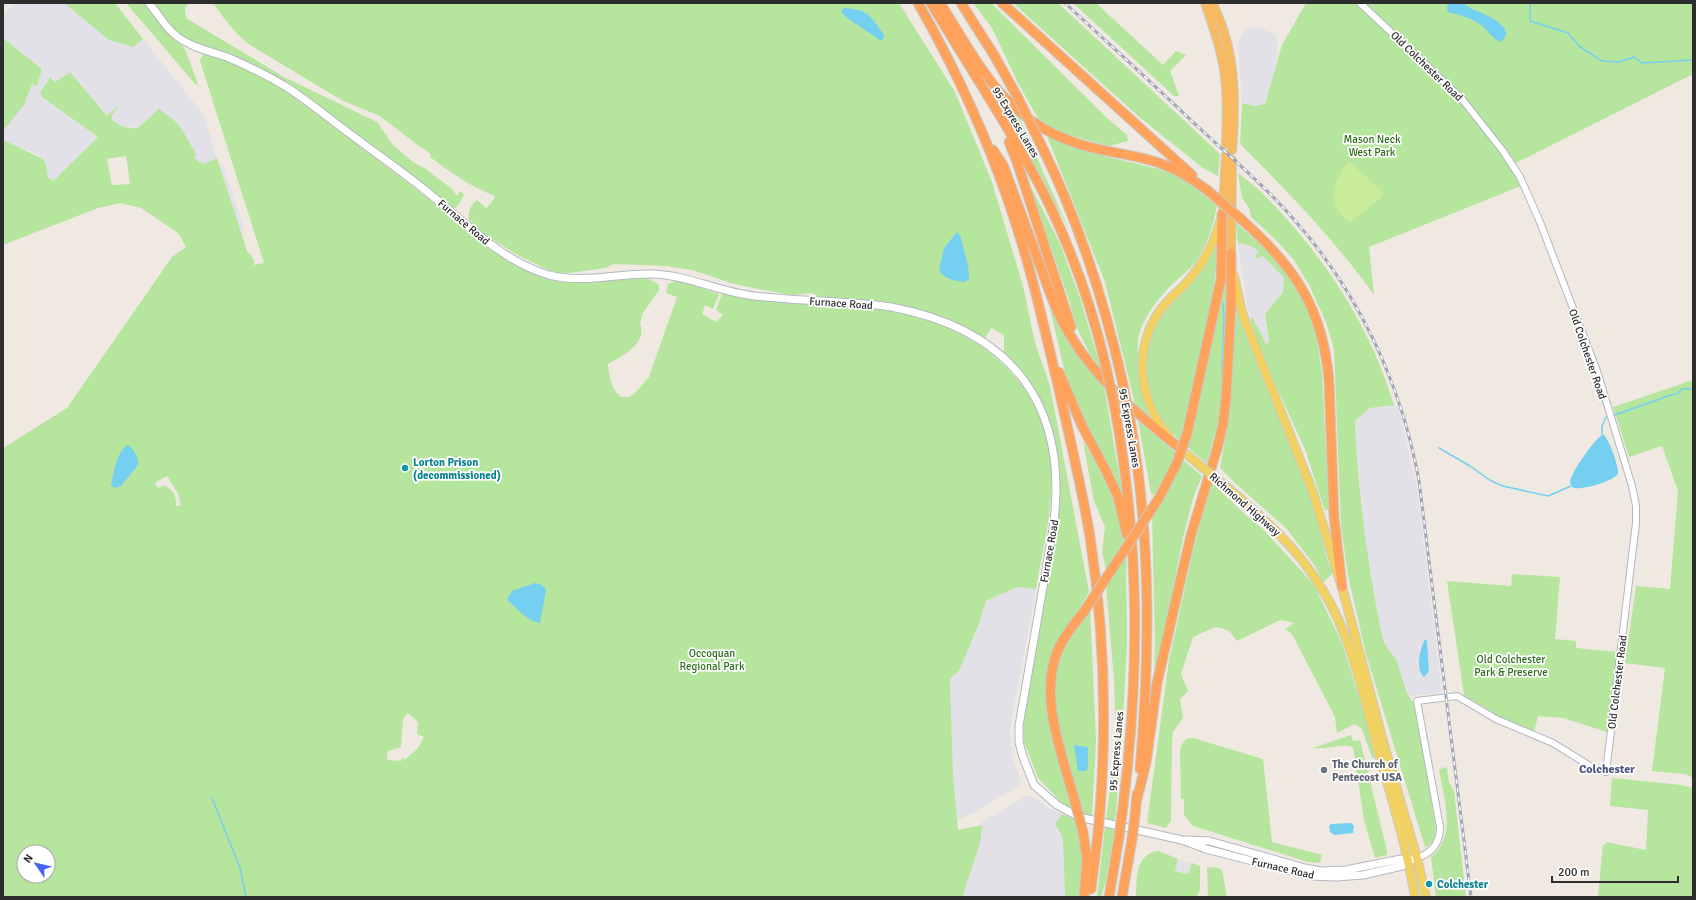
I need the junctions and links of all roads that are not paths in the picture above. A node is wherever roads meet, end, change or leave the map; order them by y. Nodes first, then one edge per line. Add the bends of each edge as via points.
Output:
1 (149, 3) edge
2 (918, 3) edge
3 (931, 3) edge
4 (940, 3) edge
5 (961, 3) edge
6 (1002, 3) edge
7 (1205, 3) edge
8 (1213, 3) edge
9 (1360, 3) edge
10 (995, 109) junction
11 (985, 139) junction
12 (1229, 152) junction
13 (1207, 190) junction
14 (1222, 214) junction
15 (1231, 252) junction
16 (1048, 345) junction
17 (1095, 370) junction
18 (1177, 446) junction
19 (1135, 576) junction
20 (1342, 586) junction
21 (1429, 699) junction
22 (1421, 721) junction
23 (1606, 772) joint
24 (1137, 799) junction
25 (1417, 858) junction
26 (1408, 861) junction
27 (1084, 897) edge
28 (1090, 897) edge
29 (1109, 897) edge
30 (1122, 897) edge
31 (1415, 897) edge
32 (1426, 897) edge

1 - 26 main road, Furnace Road via 175,35 188,44 252,68 289,88 428,192 481,239 543,273 568,278 663,275 744,295 892,307 949,325 987,344 1002,355 1022,376 1037,400 1050,439 1056,479 1053,529 1020,715 1019,742 1034,785 1057,805 1071,814 1088,820 1182,840 1209,841 1291,868 1336,871 1401,859
2 - 11 highway via 954,69
3 - 10 highway, 95 Express Lanes
4 - 13 highway via 989,81 1027,118 1053,134 1078,144 1162,164
5 - 24 highway, bridge via 1018,98 1072,215 1108,322 1123,384 1142,506 1148,592 1146,686
6 - 13 highway
7 - 12 highway, Richmond Highway via 1224,67
8 - 12 highway, Richmond Highway via 1224,32 1232,70 1234,127
9 - 23 street, Old Colchester Road via 1458,94 1514,166 1538,217 1597,371 1632,486 1636,511
10 - 17 highway via 1017,162 1070,325
10 - 19 highway, 95 Express Lanes, bridge via 1030,168 1062,233 1086,293 1116,409 1129,500
11 - 16 highway via 1023,246
11 - 17 highway via 1003,165 1058,313
12 - 14 highway, Richmond Highway
12 - 15 highway, Richmond Highway
13 - 20 highway, bridge via 1269,245 1289,268 1308,301 1322,337 1328,368 1334,517
14 - 18 main road, Richmond Highway via 1216,236 1206,256 1193,275 1160,311 1149,331 1145,346 1143,378 1148,404
14 - 27 highway, bridge via 1220,287 1187,434 1176,465 1159,498 1062,642 1052,669 1052,718 1083,832 1087,859
15 - 20 main road, Richmond Highway via 1240,308 1312,490
15 - 24 highway via 1231,305 1223,424 1175,602 1157,683 1146,763
16 - 19 highway via 1074,410 1118,497
16 - 28 highway, bridge via 1080,484 1096,581 1103,678 1104,742 1100,810
17 - 18 highway via 1138,414
18 - 26 main road, Richmond Highway, bridge via 1262,516 1296,552 1321,587 1338,620 1353,660
19 - 29 highway, 95 Express Lanes, bridge via 1135,656 1128,768
20 - 25 main road, Richmond Highway
21 - 22 street, Furnace Road via 1422,710
21 - 22 street, Furnace Road via 1417,701
21 - 23 street, Furnace Road via 1457,696 1496,718 1553,743 1594,769
22 - 25 street, Furnace Road via 1440,832 1432,850
24 - 30 highway, bridge
25 - 26 main road, Furnace Road
25 - 32 main road, Richmond Highway
26 - 31 main road, Richmond Highway

